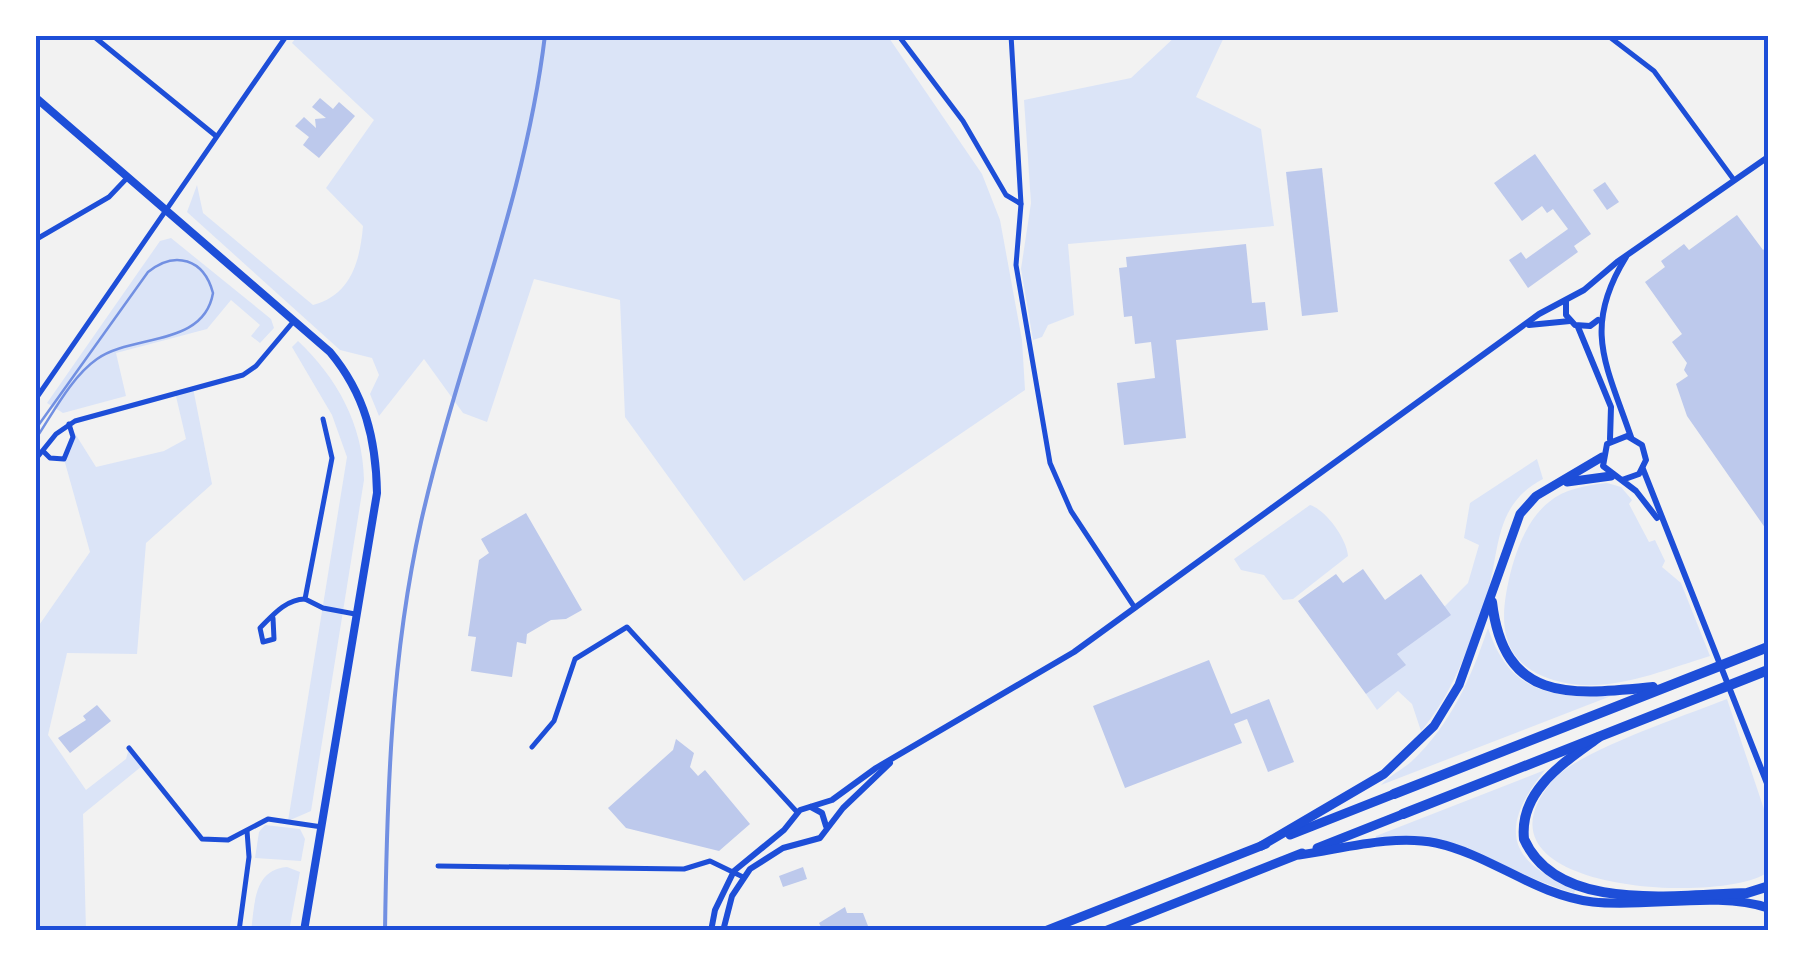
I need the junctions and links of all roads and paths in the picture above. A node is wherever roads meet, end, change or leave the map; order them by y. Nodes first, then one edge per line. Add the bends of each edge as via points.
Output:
1 (92, 35) edge
2 (286, 35) edge
3 (898, 35) edge
4 (1011, 35) edge
5 (1606, 35) edge
6 (35, 97) edge
7 (216, 136) junction
8 (1768, 156) edge
9 (128, 177) junction
10 (1734, 180) junction
11 (1021, 204) junction
12 (167, 210) junction
13 (35, 240) edge
14 (1626, 256) junction
15 (1584, 290) junction
16 (1566, 301) junction
17 (1601, 302) junction
18 (1600, 318) junction
19 (294, 320) junction
20 (1570, 321) junction
21 (1528, 325) junction
22 (1578, 327) junction
23 (35, 400) edge
24 (323, 419) dead end
25 (69, 424) junction
26 (1631, 437) junction
27 (1610, 440) junction
28 (42, 450) junction
29 (1602, 456) junction
30 (35, 460) edge
31 (1643, 469) junction
32 (1617, 478) junction
33 (1559, 483) junction
34 (1664, 527) junction
35 (304, 599) junction
36 (1492, 602) junction
37 (1135, 608) junction
38 (358, 614) junction
39 (273, 618) junction
40 (1768, 647) edge
41 (1768, 670) edge
42 (1669, 686) junction
43 (1599, 737) junction
44 (532, 747) dead end
45 (128, 748) dead end
46 (890, 762) junction
47 (1767, 786) edge
48 (1394, 794) joint
49 (812, 807) junction
50 (797, 812) junction
51 (1403, 814) joint
52 (792, 823) junction
53 (322, 827) junction
54 (826, 828) junction
55 (247, 832) junction
56 (805, 841) junction
57 (1260, 846) junction
58 (1300, 854) junction
59 (438, 866) dead end
60 (734, 871) junction
61 (743, 877) junction
62 (1767, 885) edge
63 (1768, 908) edge
64 (239, 931) edge
65 (304, 931) edge
66 (711, 931) edge
67 (723, 931) edge
68 (1045, 931) edge
69 (1105, 931) edge

1 - 7 street
2 - 7 street
3 - 11 street via 963,120 1006,195
4 - 11 street
5 - 10 street via 1654,71
6 - 9 main road
7 - 12 street
8 - 10 street
9 - 12 main road
9 - 13 street via 109,197
10 - 14 street
11 - 37 street via 1016,266 1050,463 1071,511
12 - 19 main road
12 - 23 street
14 - 15 street
14 - 17 street
15 - 16 street
15 - 17 street
16 - 20 street
16 - 21 street
17 - 18 street
18 - 22 street
18 - 26 street via 1606,364
19 - 25 street via 243,374
19 - 38 main road via 351,381 376,454 377,493
20 - 21 street
20 - 22 street
21 - 37 street
22 - 27 street via 1611,407
24 - 35 street via 332,458
25 - 28 street
25 - 28 street via 72,446 64,459
26 - 27 street
26 - 31 street via 1645,452
27 - 29 street
28 - 30 street
29 - 32 street
29 - 33 highway
31 - 32 street via 1634,478
31 - 34 street
32 - 33 highway
32 - 34 street
33 - 36 highway via 1520,514
34 - 47 street
35 - 38 street
35 - 39 street via 291,600
36 - 42 highway via 1501,648 1523,675 1566,692
36 - 57 highway via 1460,686 1404,758
37 - 46 street
38 - 53 main road
39 - 39 street via 274,639 263,642 260,628
40 - 42 highway
41 - 43 highway
42 - 48 highway
43 - 51 highway
43 - 62 highway via 1556,769 1531,801 1524,839 1541,865 1598,890 1747,893
44 - 50 street via 554,720 575,659 628,627
45 - 55 street via 202,839 216,842
46 - 49 street
46 - 54 street
48 - 57 highway
49 - 50 street
49 - 54 street
50 - 52 street
51 - 58 highway
52 - 56 street
52 - 60 street
53 - 55 street via 268,818
53 - 65 main road
54 - 56 street
55 - 64 street
56 - 61 street via 766,856
57 - 68 highway
58 - 63 highway via 1420,841 1467,854 1540,889 1592,902
58 - 69 highway
59 - 60 street via 687,869 710,861
60 - 61 street
60 - 66 street
61 - 67 street
62 - 63 street

